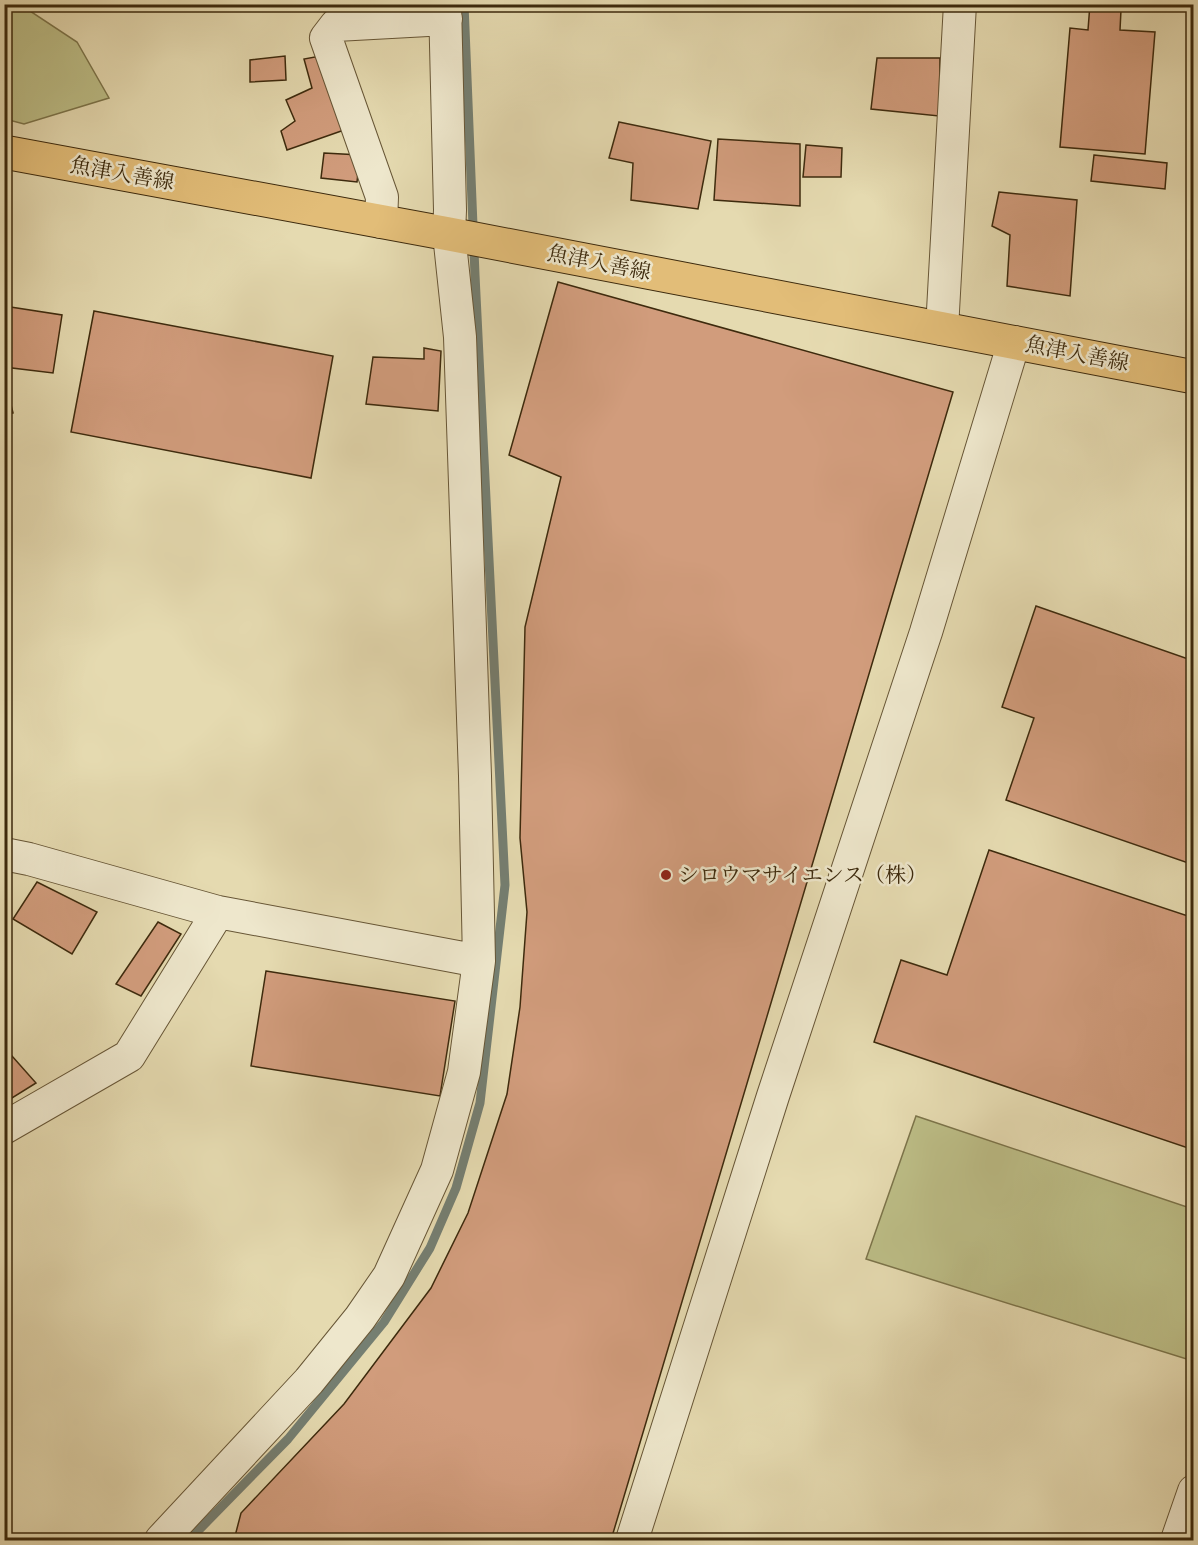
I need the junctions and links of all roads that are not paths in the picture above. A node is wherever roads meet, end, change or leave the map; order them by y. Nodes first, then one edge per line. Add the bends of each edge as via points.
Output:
1 (960, 4) edge
2 (445, 12) edge
3 (4, 152) edge
4 (381, 222) junction
5 (449, 234) junction
6 (942, 329) junction
7 (1014, 342) junction
8 (1194, 377) edge
9 (4, 854) edge
10 (218, 912) junction
11 (479, 961) junction
12 (4, 1128) edge
13 (1194, 1491) edge
14 (161, 1540) edge
15 (632, 1540) edge
16 (1178, 1540) edge

1 - 6 street
2 - 4 street via 336,25 326,38 382,197
2 - 5 street
3 - 4 main road, 魚津入善線
4 - 5 main road, 魚津入善線
5 - 6 main road, 魚津入善線
5 - 11 street via 460,337
6 - 7 main road, 魚津入善線
7 - 8 main road, 魚津入善線
7 - 15 street via 926,632
9 - 10 street
10 - 11 street
10 - 12 street via 129,1056
11 - 14 street via 464,1072 437,1170 389,1276 309,1381
13 - 16 street

